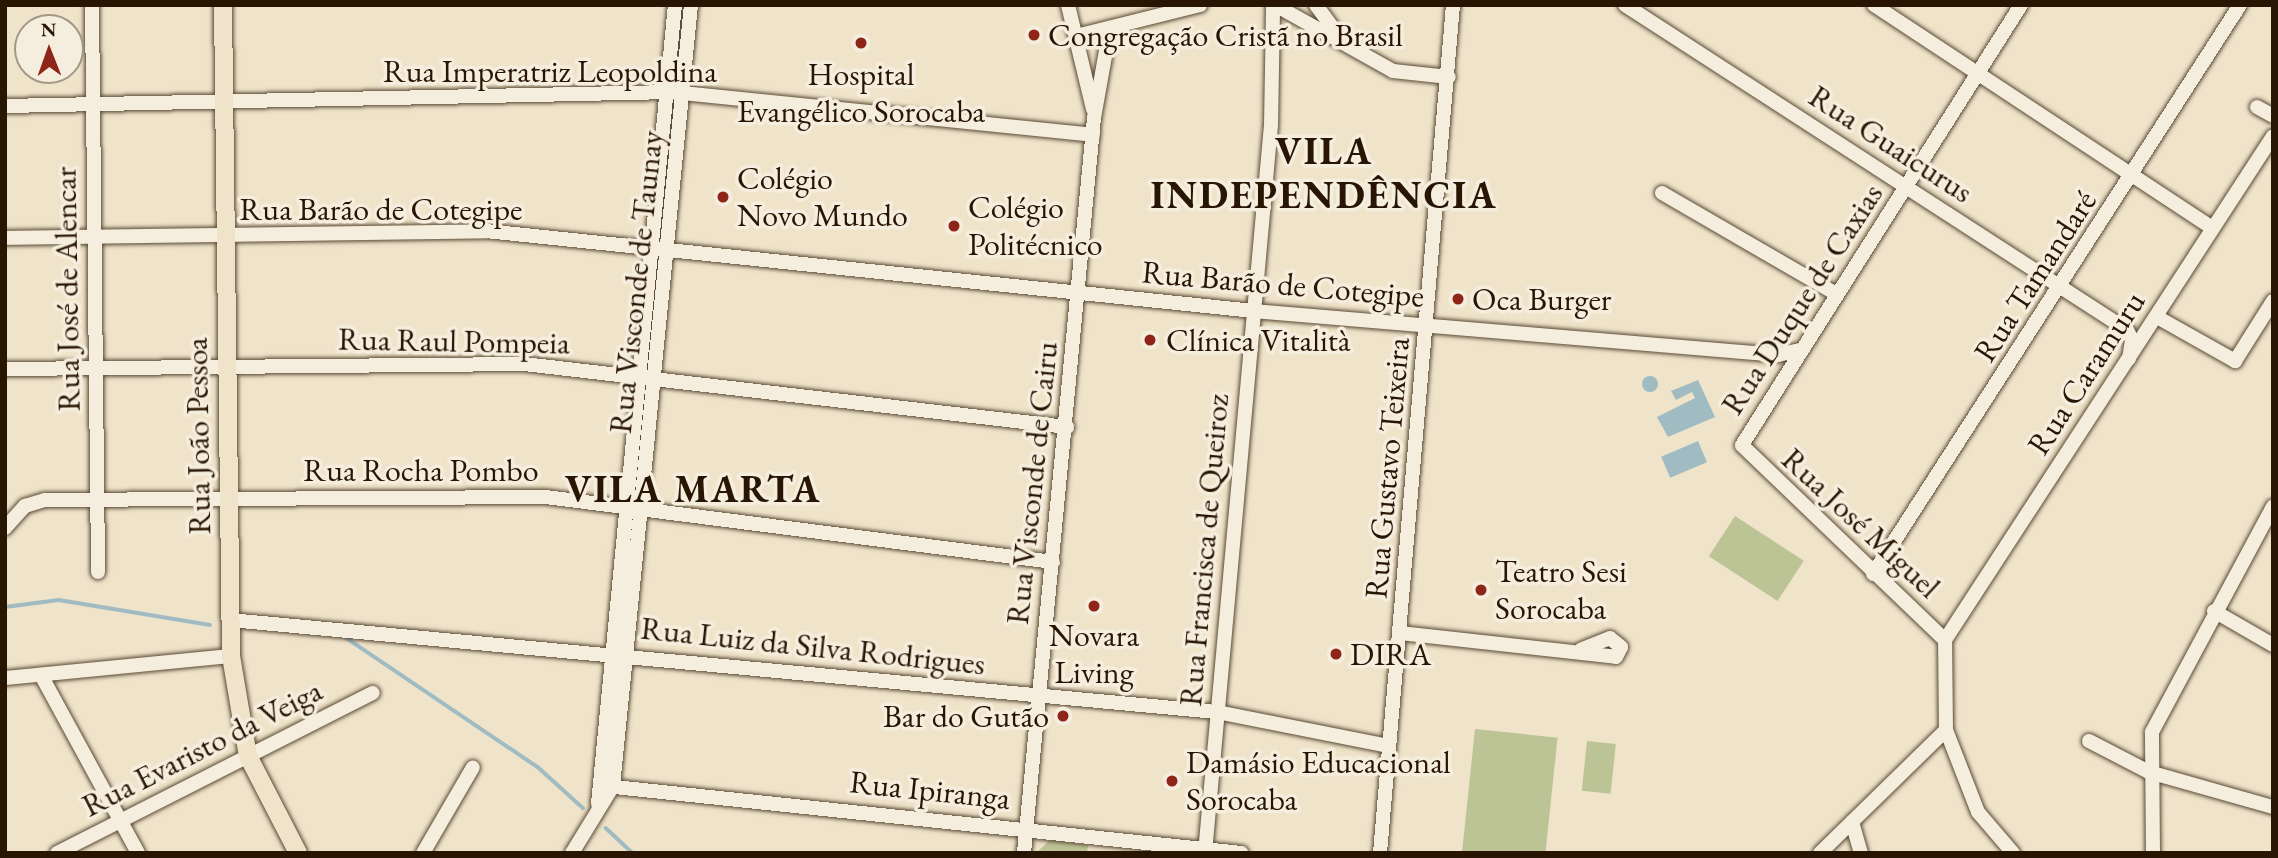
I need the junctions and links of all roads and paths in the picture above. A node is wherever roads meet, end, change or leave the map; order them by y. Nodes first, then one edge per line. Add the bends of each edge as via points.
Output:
1 (92, 5) edge
2 (223, 5) edge
3 (675, 5) edge
4 (691, 5) edge
5 (1069, 5) edge
6 (1200, 5) edge
7 (1274, 5) edge
8 (1310, 5) edge
9 (1316, 5) edge
10 (1453, 5) edge
11 (1625, 5) edge
12 (1874, 5) edge
13 (2021, 5) edge
14 (2240, 5) edge
15 (1292, 17) junction
16 (1110, 29) junction
17 (1076, 36) junction
18 (1276, 43) junction
19 (1355, 54) junction
20 (1978, 73) junction
21 (1449, 77) junction
22 (667, 92) junction
23 (684, 92) junction
24 (225, 102) junction
25 (92, 105) junction
26 (5, 106) edge
27 (2257, 107) dead end
28 (2273, 116) edge
29 (1094, 118) junction
30 (1093, 135) junction
31 (2273, 136) edge
32 (2133, 176) junction
33 (1907, 187) junction
34 (1662, 193) dead end
35 (2213, 228) junction
36 (226, 236) junction
37 (94, 237) junction
38 (5, 238) edge
39 (651, 250) junction
40 (667, 251) junction
41 (2063, 287) junction
42 (1078, 292) junction
43 (1836, 294) junction
44 (2273, 301) edge
45 (1253, 310) junction
46 (2155, 319) junction
47 (1428, 326) junction
48 (2127, 330) junction
49 (1800, 350) junction
50 (2129, 359) junction
51 (96, 368) junction
52 (227, 368) junction
53 (5, 369) edge
54 (637, 377) junction
55 (654, 379) junction
56 (1067, 427) junction
57 (1742, 445) joint
58 (97, 498) junction
59 (229, 498) junction
60 (2273, 506) edge
61 (624, 512) junction
62 (641, 514) junction
63 (5, 528) edge
64 (1053, 562) junction
65 (98, 572) dead end
66 (1873, 574) junction
67 (2214, 611) junction
68 (230, 620) junction
69 (1399, 633) junction
70 (1945, 640) junction
71 (2273, 645) edge
72 (1581, 650) dead end
73 (609, 654) junction
74 (231, 656) junction
75 (626, 656) junction
76 (41, 675) junction
77 (5, 678) edge
78 (373, 693) dead end
79 (1039, 696) junction
80 (1217, 712) junction
81 (1947, 730) junction
82 (2089, 740) dead end
83 (1389, 746) junction
84 (248, 756) junction
85 (472, 767) dead end
86 (2149, 772) junction
87 (597, 783) junction
88 (613, 786) junction
89 (598, 804) junction
90 (2273, 807) edge
91 (122, 821) junction
92 (1852, 821) junction
93 (1026, 829) junction
94 (1205, 851) edge
95 (57, 853) edge
96 (138, 853) edge
97 (298, 853) edge
98 (423, 853) edge
99 (572, 853) edge
100 (1024, 853) edge
101 (1241, 853) edge
102 (1380, 853) edge
103 (1820, 853) edge
104 (1861, 853) edge
105 (2013, 853) edge
106 (2152, 853) edge

1 - 25 street, Rua José de Alencar
2 - 24 main road, Rua João Pessoa
3 - 22 street, Rua Visconde de Taunay
4 - 23 street, Rua Visconde de Taunay
5 - 17 street, Rua Visconde de Cairu
6 - 16 street
7 - 15 street
7 - 18 street, Rua Francisca de Queiroz
8 - 15 street via 1303,16
9 - 19 street
10 - 21 street, Rua Gustavo Teixeira
11 - 33 street, Rua Guaicurus
12 - 20 street
13 - 20 street, Rua Duque de Caxias
14 - 32 street, Rua Tamandaré
15 - 18 street, Rua Francisca de Queiroz
15 - 19 street
16 - 17 street
16 - 29 street, Rua Visconde de Cairu
17 - 29 street, Rua Visconde de Cairu
18 - 45 street, Rua Francisca de Queiroz
19 - 21 street via 1393,71
20 - 32 street
20 - 33 street, Rua Duque de Caxias
21 - 47 street, Rua Gustavo Teixeira
22 - 23 street, Rua Imperatriz Leopoldina
22 - 24 street, Rua Imperatriz Leopoldina
22 - 39 street, Rua Visconde de Taunay
23 - 30 street, Rua Imperatriz Leopoldina
23 - 40 street, Rua Visconde de Taunay
24 - 25 street, Rua Imperatriz Leopoldina
24 - 36 main road, Rua João Pessoa
25 - 26 street, Rua Imperatriz Leopoldina
25 - 37 street, Rua José de Alencar
27 - 28 street
29 - 30 street, Rua Visconde de Cairu
30 - 42 street, Rua Visconde de Cairu
31 - 35 street, Rua Caramuru
32 - 35 street
32 - 41 street, Rua Tamandaré
33 - 41 street, Rua Guaicurus
33 - 43 street, Rua Duque de Caxias
34 - 43 street
35 - 46 street, Rua Caramuru
36 - 37 street, Rua Barão de Cotegipe
36 - 39 street, Rua Barão de Cotegipe via 486,231
36 - 52 main road, Rua João Pessoa
37 - 38 street, Rua Barão de Cotegipe
37 - 51 street, Rua José de Alencar
39 - 40 street, Rua Barão de Cotegipe
39 - 54 street, Rua Visconde de Taunay
40 - 42 street, Rua Barão de Cotegipe
40 - 55 street, Rua Visconde de Taunay
41 - 48 street, Rua Guaicurus
41 - 66 street, Rua Tamandaré
42 - 45 street, Rua Barão de Cotegipe
42 - 56 street, Rua Visconde de Cairu
43 - 49 street, Rua Duque de Caxias
44 - 46 street via 2235,361
45 - 47 street, Rua Barão de Cotegipe
45 - 80 street, Rua Francisca de Queiroz
46 - 48 street
46 - 50 street, Rua Caramuru
47 - 49 street, Rua Barão de Cotegipe via 1778,355
47 - 69 street, Rua Gustavo Teixeira
48 - 50 street via 2133,340
49 - 57 street, Rua Duque de Caxias
50 - 70 street, Rua Caramuru
51 - 52 street, Rua Raul Pompeia
51 - 53 street, Rua Raul Pompeia
51 - 58 street, Rua José de Alencar
52 - 54 street, Rua Raul Pompeia via 524,364
52 - 59 main road, Rua João Pessoa
54 - 55 street, Rua Raul Pompeia
54 - 61 street, Rua Visconde de Taunay
55 - 56 street, Rua Raul Pompeia
55 - 62 street, Rua Visconde de Taunay
56 - 64 street, Rua Visconde de Cairu
57 - 66 street, Rua José Miguel
58 - 59 street, Rua Rocha Pombo
58 - 63 street, Rua Rocha Pombo via 35,502
58 - 65 street, Rua José de Alencar
59 - 61 street, Rua Rocha Pombo via 546,497
59 - 68 main road, Rua João Pessoa
60 - 67 street
61 - 62 street, Rua Rocha Pombo
61 - 73 street, Rua Visconde de Taunay
62 - 64 street, Rua Rocha Pombo
62 - 75 street, Rua Visconde de Taunay
64 - 79 street, Rua Visconde de Cairu
66 - 70 street, Rua José Miguel
67 - 71 street
67 - 86 street via 2152,732
68 - 73 street, Rua Luiz da Silva Rodrigues
68 - 74 main road, Rua João Pessoa
69 - 72 street
69 - 83 street, Rua Gustavo Teixeira
70 - 81 street
73 - 75 street, Rua Luiz da Silva Rodrigues
73 - 87 street, Rua Visconde de Taunay
74 - 76 street
74 - 84 main road, Rua João Pessoa
75 - 79 street, Rua Luiz da Silva Rodrigues
75 - 88 street, Rua Visconde de Taunay
76 - 77 street
76 - 91 street
78 - 84 street, Rua Evaristo da Veiga
79 - 80 street, Rua Luiz da Silva Rodrigues
79 - 93 street, Rua Visconde de Cairu
80 - 83 street, Rua Luiz da Silva Rodrigues
80 - 94 street, Rua Francisca de Queiroz
81 - 92 street
81 - 105 street via 1978,812
82 - 86 street
83 - 102 street, Rua Gustavo Teixeira
84 - 91 street, Rua Evaristo da Veiga
84 - 97 main road, Rua João Pessoa
85 - 98 street
86 - 90 street
86 - 106 street
87 - 88 street, Rua Ipiranga
87 - 89 street, Rua Visconde de Taunay
88 - 89 street
88 - 93 street, Rua Ipiranga
89 - 99 street
91 - 95 street, Rua Evaristo da Veiga
91 - 96 street
92 - 103 street
92 - 104 street
93 - 94 street, Rua Ipiranga
93 - 100 street, Rua Visconde de Cairu
94 - 101 street, Rua Ipiranga

